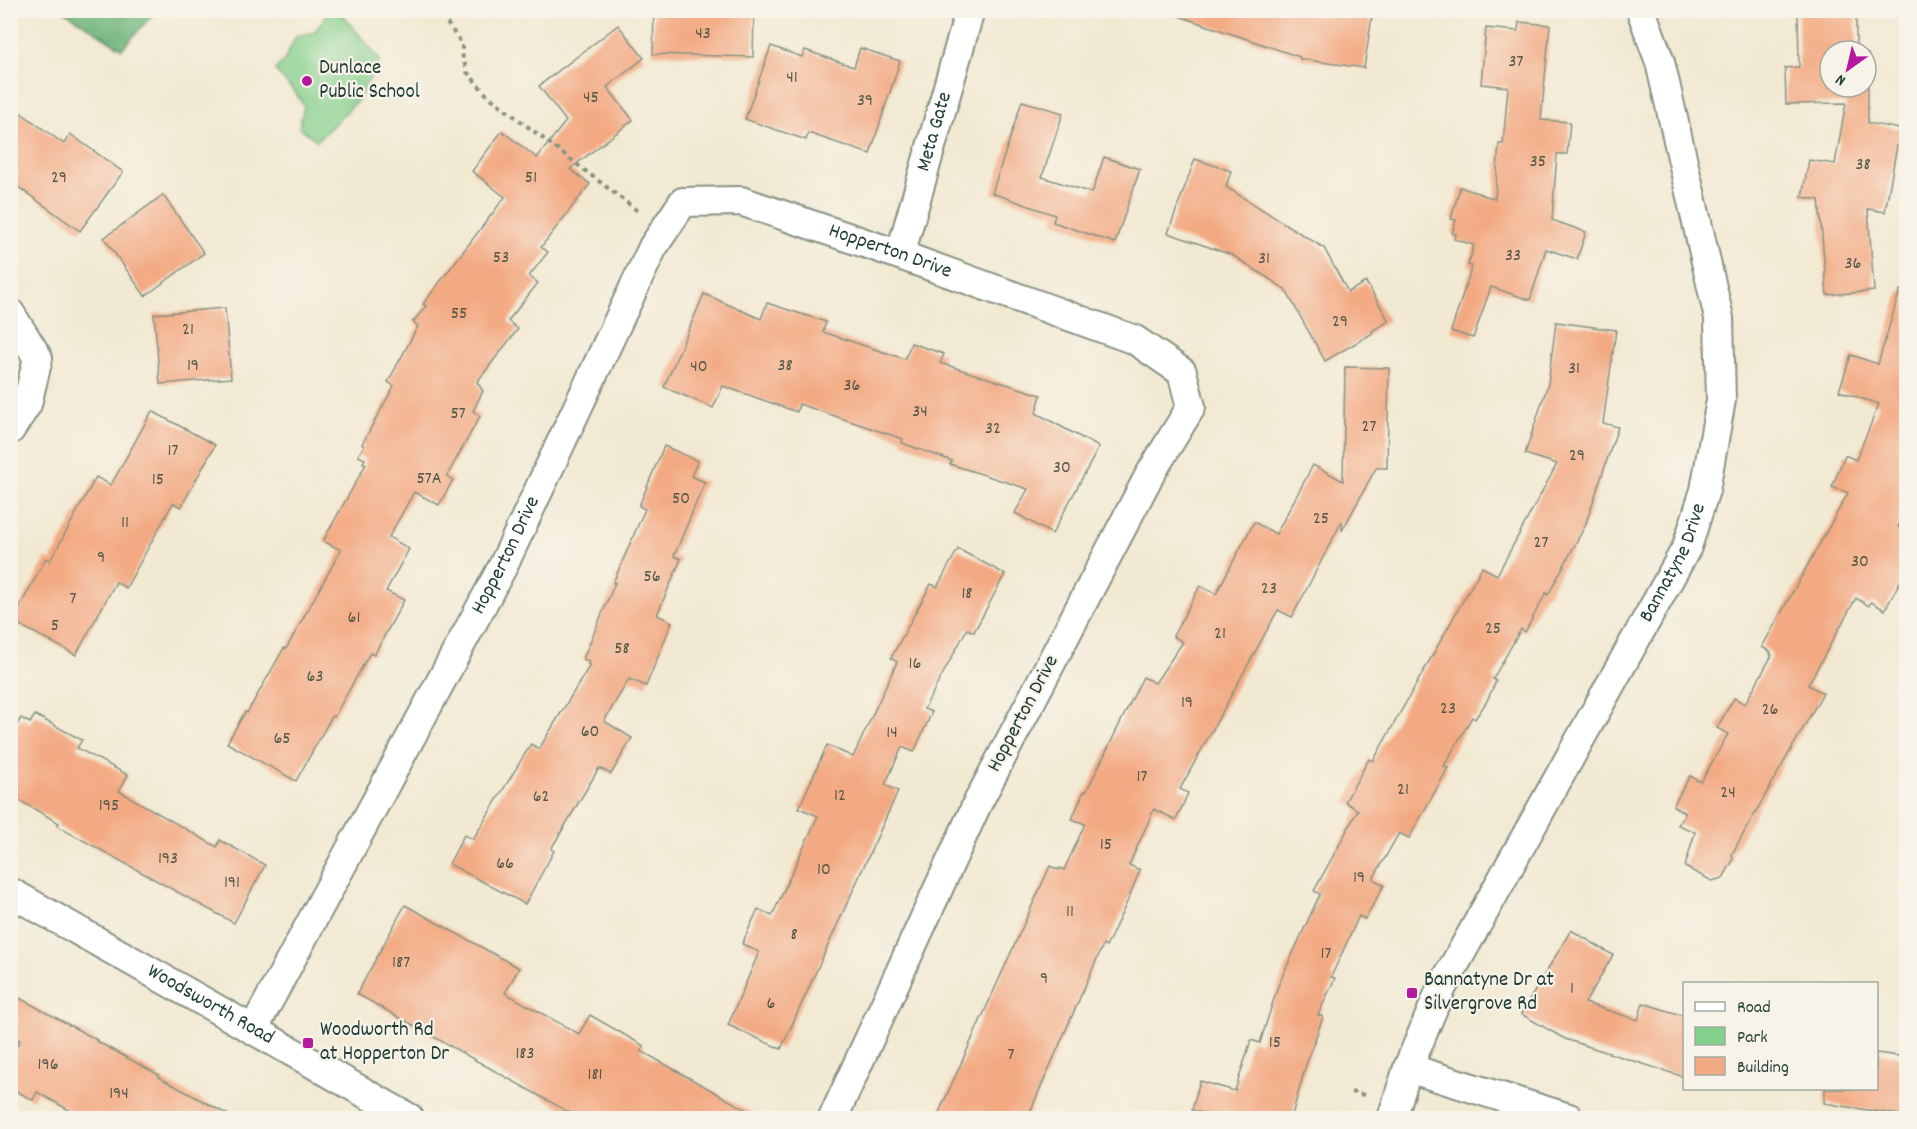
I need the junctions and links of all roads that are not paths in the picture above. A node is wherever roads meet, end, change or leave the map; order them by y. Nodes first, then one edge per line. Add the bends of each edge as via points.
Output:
1 (970, 10) edge
2 (1641, 10) edge
3 (900, 255) junction
4 (10, 313) edge
5 (10, 430) edge
6 (10, 892) edge
7 (253, 1030) junction
8 (1408, 1068) junction
9 (409, 1119) edge
10 (833, 1119) edge
11 (1392, 1119) edge
12 (1569, 1119) edge

1 - 3 street, Meta Gate
2 - 8 street, Bannatyne Drive via 1660,62 1719,318 1721,400 1705,490 1687,547 1441,989
3 - 7 street, Hopperton Drive via 741,201 683,202 653,247 503,566
3 - 10 street, Hopperton Drive via 1135,340 1182,372 1191,407 1149,476 978,802
4 - 5 street via 38,358 27,404
6 - 7 street, Woodsworth Road
7 - 9 street, Woodsworth Road
8 - 11 street
8 - 12 street

